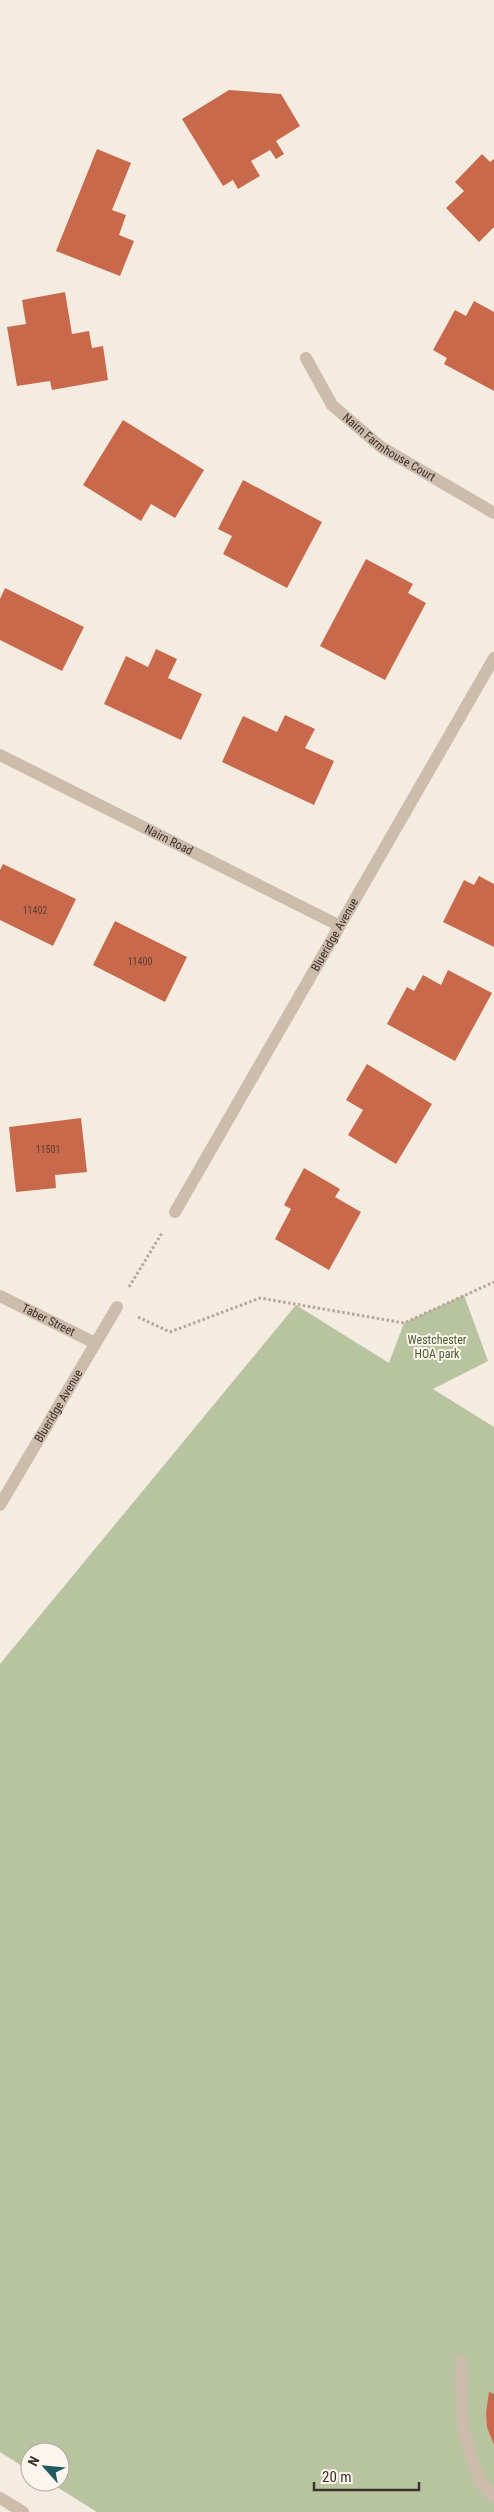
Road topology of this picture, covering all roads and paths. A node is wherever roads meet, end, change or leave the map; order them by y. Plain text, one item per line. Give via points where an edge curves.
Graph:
1 (306, 358) dead end
2 (494, 513) edge
3 (494, 658) edge
4 (0, 755) edge
5 (338, 925) junction
6 (175, 1212) joint
7 (494, 1282) edge
8 (0, 1296) edge
9 (117, 1307) junction
10 (95, 1344) junction
11 (0, 1505) edge
12 (461, 2361) dead end
13 (494, 2497) edge
14 (0, 2498) edge
15 (23, 2512) edge

1 - 2 street, Nairn Farmhouse Court via 332,405 381,447
3 - 5 street, Blueridge Avenue
4 - 5 street, Nairn Road
5 - 6 street, Blueridge Avenue
6 - 9 path
7 - 9 path via 404,1323 260,1298 170,1332
8 - 10 street, Taber Street
9 - 10 street, Blueridge Avenue
10 - 11 street, Blueridge Avenue
12 - 13 street via 463,2428 479,2480
14 - 15 street

